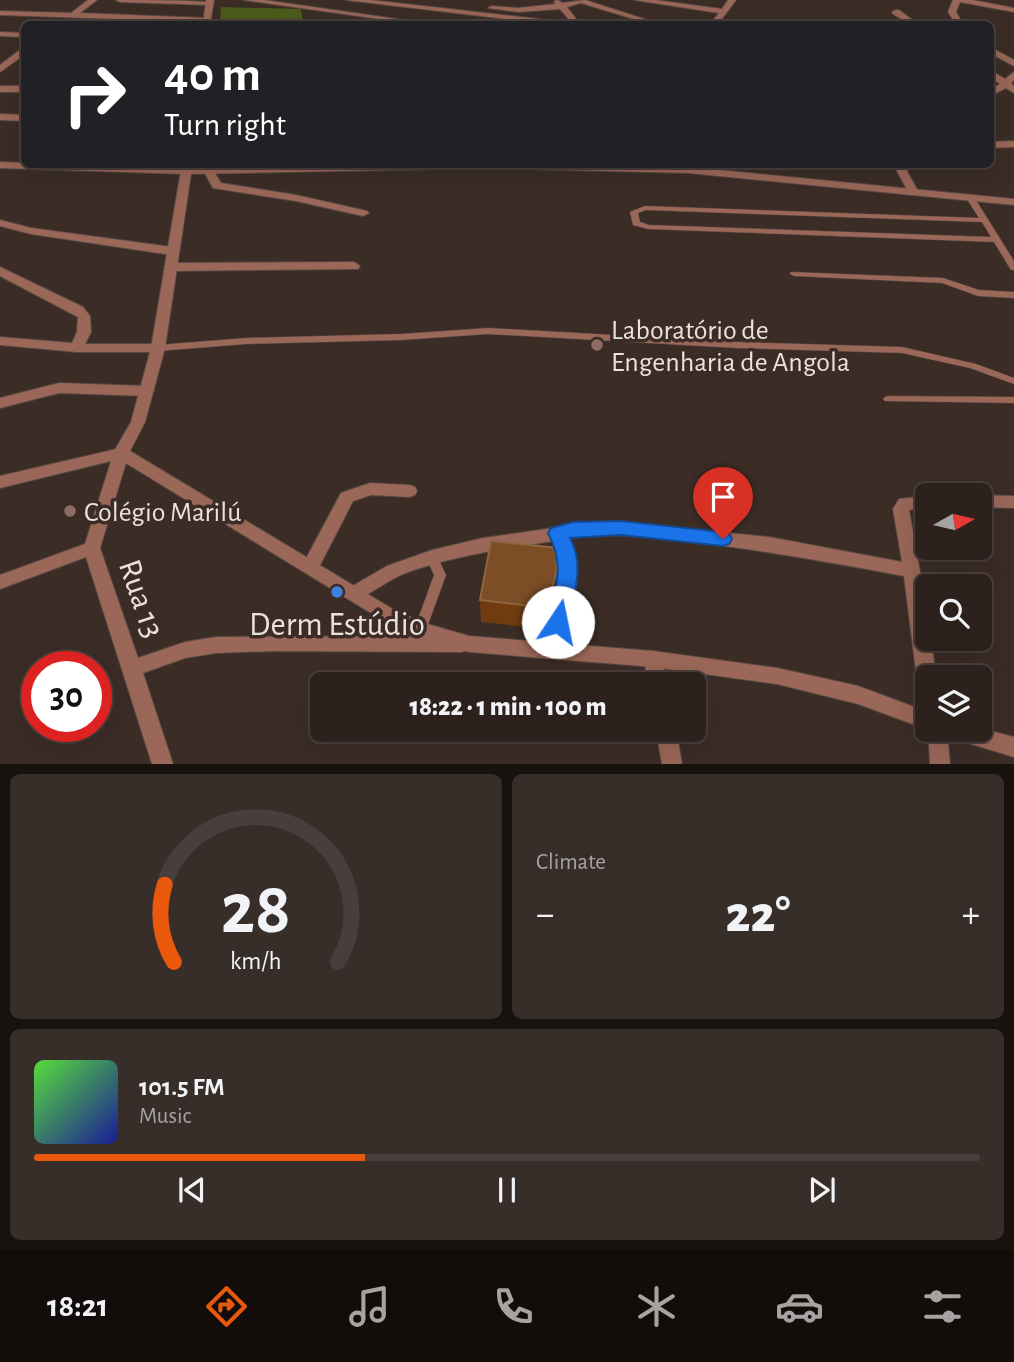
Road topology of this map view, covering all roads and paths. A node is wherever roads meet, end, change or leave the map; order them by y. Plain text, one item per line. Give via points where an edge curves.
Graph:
1 (93, 0) edge
2 (120, 0) edge
3 (248, 0) edge
4 (351, 0) edge
5 (418, 0) edge
6 (526, 0) edge
7 (638, 0) edge
8 (708, 0) edge
9 (732, 0) edge
10 (959, 0) edge
11 (972, 1) edge
12 (210, 2) edge
13 (560, 4) edge
14 (528, 9) junction
15 (722, 10) junction
16 (1014, 10) edge
17 (896, 12) dead end
18 (0, 13) edge
19 (72, 16) junction
20 (64, 21) edge
21 (141, 21) edge
22 (207, 21) edge
23 (397, 21) edge
24 (538, 21) edge
25 (574, 21) edge
26 (646, 21) edge
27 (716, 21) edge
28 (910, 21) edge
29 (957, 21) edge
30 (0, 34) edge
31 (21, 35) edge
32 (994, 51) edge
33 (21, 53) edge
34 (0, 58) edge
35 (14, 58) junction
36 (21, 58) edge
37 (1014, 63) edge
38 (0, 69) edge
39 (994, 75) edge
40 (1014, 75) edge
41 (1010, 87) edge
42 (0, 89) edge
43 (21, 89) edge
44 (0, 117) edge
45 (21, 118) edge
46 (1014, 144) edge
47 (994, 145) edge
48 (0, 165) edge
49 (21, 165) edge
50 (187, 168) edge
51 (343, 168) edge
52 (631, 168) edge
53 (900, 168) edge
54 (209, 172) junction
55 (914, 193) junction
56 (971, 199) junction
57 (1014, 202) edge
58 (363, 213) dead end
59 (983, 220) junction
60 (0, 223) edge
61 (999, 244) junction
62 (1014, 248) edge
63 (172, 251) junction
64 (354, 265) dead end
65 (170, 267) junction
66 (1014, 268) edge
67 (0, 271) edge
68 (794, 274) dead end
69 (1014, 295) edge
70 (0, 341) edge
71 (77, 348) junction
72 (158, 348) junction
73 (1014, 381) edge
74 (147, 391) junction
75 (888, 399) dead end
76 (1014, 400) edge
77 (0, 403) edge
78 (121, 453) junction
79 (0, 482) edge
80 (409, 491) dead end
81 (992, 501) edge
82 (1014, 502) edge
83 (915, 503) edge
84 (558, 533) junction
85 (92, 548) junction
86 (432, 557) junction
87 (311, 566) junction
88 (912, 571) junction
89 (0, 582) edge
90 (355, 593) junction
91 (420, 630) junction
92 (469, 644) junction
93 (553, 649) junction
94 (653, 659) junction
95 (925, 665) edge
96 (133, 668) junction
97 (656, 672) edge
98 (915, 716) edge
99 (992, 741) edge
100 (668, 742) edge
101 (938, 742) edge
102 (1014, 747) edge
103 (163, 764) edge
104 (672, 764) edge
105 (940, 764) edge

1 - 19 street
2 - 12 street
3 - 23 street via 305,12
4 - 24 street
5 - 14 street
6 - 14 street
7 - 15 street
8 - 15 street via 710,6
9 - 15 street
10 - 11 street
10 - 29 street via 952,12
11 - 16 street
12 - 22 street
13 - 14 street
13 - 25 street
13 - 26 street via 581,1
15 - 27 street
17 - 28 street
18 - 19 street
19 - 20 street
19 - 21 street
30 - 31 street
32 - 37 street
33 - 35 street
34 - 35 street
35 - 36 street
35 - 38 street
39 - 41 street
40 - 41 street
42 - 43 street
44 - 45 street
46 - 47 street
48 - 49 street
50 - 54 street
50 - 63 street, Rua 13
51 - 54 street
52 - 55 street via 740,174
53 - 55 street
54 - 58 street via 217,186
55 - 56 street
56 - 57 street
56 - 59 lane
59 - 61 lane
59 - 61 lane via 645,208 634,212 636,223 648,227
60 - 63 street
61 - 62 lane
61 - 66 lane
63 - 65 street, Rua 13
64 - 65 street
65 - 72 street, Rua 13
67 - 71 street via 84,316
68 - 69 lane via 943,281 978,293
70 - 71 street
71 - 72 street
72 - 73 lane via 488,331 902,350 973,366
72 - 74 street, Rua 13
74 - 77 street via 59,388
74 - 78 street, Rua 13 via 138,422
75 - 76 lane
78 - 79 street
78 - 85 street, Rua 13
78 - 87 street
80 - 87 street via 370,489 347,497
81 - 82 street
83 - 88 street via 905,503 901,509
84 - 86 street
84 - 88 street via 621,528 769,544
84 - 93 street via 568,552 569,569
85 - 89 street
85 - 96 street, Rua 13
86 - 90 street via 393,571
86 - 91 lane via 440,575
87 - 90 street
88 - 95 street
90 - 91 street
91 - 92 street
92 - 93 street
92 - 96 street via 216,645
93 - 94 street
94 - 97 street
94 - 98 street via 777,676 858,695
96 - 103 street, Rua 13
99 - 102 street
100 - 104 street
101 - 105 street

